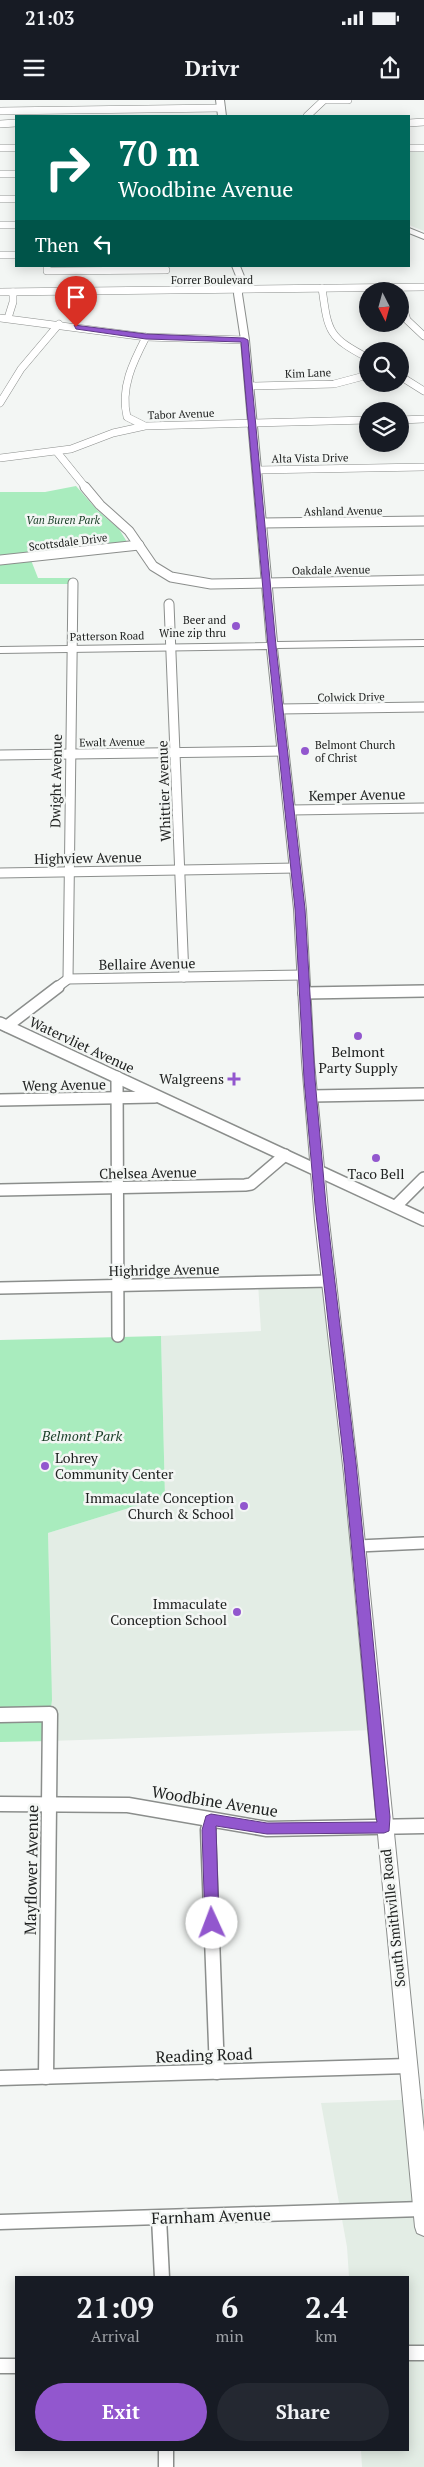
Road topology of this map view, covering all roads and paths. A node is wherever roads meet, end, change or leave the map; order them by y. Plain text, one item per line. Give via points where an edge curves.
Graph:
1 (326, 100) edge
2 (348, 100) edge
3 (221, 108) edge
4 (0, 110) edge
5 (109, 113) edge
6 (308, 115) edge
7 (410, 122) edge
8 (424, 122) edge
9 (15, 123) edge
10 (0, 124) edge
11 (0, 148) edge
12 (15, 148) edge
13 (410, 148) edge
14 (424, 148) edge
15 (0, 174) edge
16 (15, 174) edge
17 (0, 199) edge
18 (15, 199) edge
19 (0, 225) edge
20 (15, 225) edge
21 (410, 230) edge
22 (424, 237) edge
23 (0, 255) edge
24 (15, 255) edge
25 (47, 267) edge
26 (236, 267) edge
27 (129, 268) edge
28 (166, 270) dead end
29 (424, 287) edge
30 (322, 288) junction
31 (359, 288) edge
32 (409, 288) edge
33 (239, 289) junction
34 (0, 292) edge
35 (13, 292) junction
36 (4, 318) edge
37 (59, 324) junction
38 (409, 324) edge
39 (424, 336) edge
40 (146, 337) junction
41 (244, 340) junction
42 (359, 354) edge
43 (359, 377) edge
44 (409, 382) edge
45 (249, 386) junction
46 (424, 391) edge
47 (0, 403) edge
48 (126, 415) junction
49 (424, 419) edge
50 (359, 420) edge
51 (409, 420) edge
52 (252, 423) junction
53 (145, 426) junction
54 (114, 433) junction
55 (57, 452) junction
56 (0, 458) edge
57 (424, 467) edge
58 (257, 470) junction
59 (424, 521) edge
60 (262, 523) junction
61 (139, 545) junction
62 (0, 560) edge
63 (424, 580) edge
64 (72, 583) dead end
65 (267, 583) junction
66 (169, 604) dead end
67 (424, 643) edge
68 (272, 646) junction
69 (172, 648) junction
70 (72, 649) junction
71 (0, 650) edge
72 (424, 707) edge
73 (279, 710) junction
74 (284, 751) junction
75 (176, 753) junction
76 (70, 754) junction
77 (0, 756) edge
78 (424, 808) edge
79 (291, 810) junction
80 (296, 868) junction
81 (181, 870) junction
82 (69, 872) junction
83 (0, 873) edge
84 (304, 975) junction
85 (184, 977) junction
86 (68, 979) junction
87 (424, 991) edge
88 (304, 993) junction
89 (3, 1025) edge
90 (117, 1077) junction
91 (424, 1094) edge
92 (311, 1096) junction
93 (117, 1097) junction
94 (159, 1097) junction
95 (0, 1100) edge
96 (285, 1155) junction
97 (317, 1170) junction
98 (424, 1178) edge
99 (118, 1188) junction
100 (0, 1190) edge
101 (396, 1206) junction
102 (424, 1220) edge
103 (330, 1282) junction
104 (119, 1286) junction
105 (0, 1288) edge
106 (118, 1336) dead end
107 (424, 1542) edge
108 (358, 1546) junction
109 (0, 1715) edge
110 (50, 1803) junction
111 (0, 1804) edge
112 (211, 1820) junction
113 (424, 1826) edge
114 (384, 1827) junction
115 (408, 2066) junction
116 (217, 2072) junction
117 (46, 2077) junction
118 (0, 2078) edge
119 (159, 2218) junction
120 (423, 2218) edge
121 (0, 2222) edge
122 (162, 2276) edge
123 (409, 2353) edge
124 (424, 2353) edge
125 (0, 2366) edge
126 (15, 2366) edge
127 (166, 2451) edge
128 (166, 2467) edge

1 - 2 street
1 - 6 street
3 - 5 street
4 - 5 street
7 - 8 street
9 - 10 street
11 - 12 street
13 - 14 street
15 - 16 street
17 - 18 street
19 - 20 street
21 - 22 main road
23 - 24 street
25 - 27 street via 47,270
26 - 33 main road, South Smithville Road via 240,276
27 - 28 street
29 - 32 street, Forrer Boulevard
30 - 31 street, Forrer Boulevard
30 - 33 street, Forrer Boulevard
30 - 42 street via 330,334 340,344
33 - 35 street, Forrer Boulevard
33 - 41 main road, South Smithville Road
34 - 35 street, Forrer Boulevard
35 - 36 street via 13,302
36 - 37 street
37 - 40 street
37 - 47 street via 21,369
38 - 39 street
40 - 41 street
40 - 48 street via 129,373
41 - 45 main road, South Smithville Road
43 - 45 street, Kim Lane via 334,384
44 - 46 street
45 - 52 main road, South Smithville Road
48 - 53 street
48 - 54 street
49 - 51 street
50 - 52 street, Tabor Avenue
52 - 53 street, Tabor Avenue
52 - 58 main road, South Smithville Road
53 - 54 street, Tabor Avenue
54 - 55 street, Tabor Avenue
55 - 56 street, Tabor Avenue
55 - 61 street, Oakdale Avenue via 100,505 129,531
57 - 58 street, Alta Vista Drive
58 - 60 main road, South Smithville Road
59 - 60 street, Ashland Avenue
60 - 65 main road, South Smithville Road
61 - 62 street, Scottsdale Drive
61 - 65 street, Oakdale Avenue via 158,570 180,580 211,584
63 - 65 street, Oakdale Avenue
64 - 70 street, Dwight Avenue
65 - 68 main road, South Smithville Road
66 - 69 street, Whittier Avenue
67 - 68 main road, Patterson Road
68 - 69 main road, Patterson Road
68 - 73 main road, South Smithville Road
69 - 70 main road, Patterson Road
69 - 75 street, Whittier Avenue
70 - 71 main road, Patterson Road
70 - 76 street, Dwight Avenue
72 - 73 street, Colwick Drive
73 - 74 main road, South Smithville Road
74 - 75 street, Ewalt Avenue
74 - 79 main road, South Smithville Road
75 - 76 street, Ewalt Avenue
75 - 81 street, Whittier Avenue
76 - 77 street, Ewalt Avenue
76 - 82 street, Dwight Avenue
78 - 79 street, Kemper Avenue
79 - 80 main road, South Smithville Road
80 - 81 street, Highview Avenue
80 - 84 main road, South Smithville Road
81 - 82 street, Highview Avenue
81 - 85 street, Whittier Avenue
82 - 83 street, Highview Avenue
82 - 86 street, Dwight Avenue
84 - 85 street, Bellaire Avenue
84 - 88 main road, South Smithville Road
85 - 86 street, Bellaire Avenue
86 - 89 street
87 - 88 street
88 - 92 main road, South Smithville Road
89 - 90 street, Watervliet Avenue
90 - 93 street
90 - 94 street, Watervliet Avenue
91 - 92 street
92 - 97 main road, South Smithville Road
93 - 94 street, Weng Avenue
93 - 95 street, Weng Avenue
93 - 99 street
94 - 96 street, Watervliet Avenue
96 - 97 street, Watervliet Avenue
96 - 99 street, Chelsea Avenue via 245,1186
97 - 101 street, Watervliet Avenue
97 - 103 main road, South Smithville Road
98 - 101 street
99 - 100 street, Chelsea Avenue
99 - 104 street
101 - 102 street, Watervliet Avenue
103 - 104 street, Highridge Avenue
103 - 108 main road, South Smithville Road
104 - 105 street, Highridge Avenue
104 - 106 street
107 - 108 street
108 - 114 main road, South Smithville Road
109 - 110 street, Mayflower Avenue via 50,1714
110 - 111 street, Woodbine Avenue
110 - 112 street, Woodbine Avenue via 128,1805
110 - 117 street, Mayflower Avenue
112 - 114 street, Woodbine Avenue via 267,1829
112 - 116 street via 208,1830
113 - 114 street, Woodbine Avenue
114 - 115 main road, South Smithville Road
115 - 116 street, Reading Road
115 - 120 main road, South Smithville Road
116 - 117 street, Reading Road
117 - 118 street, Reading Road
119 - 120 street, Farnham Avenue
119 - 121 street, Farnham Avenue
119 - 122 street
123 - 124 street
125 - 126 street
127 - 128 street

